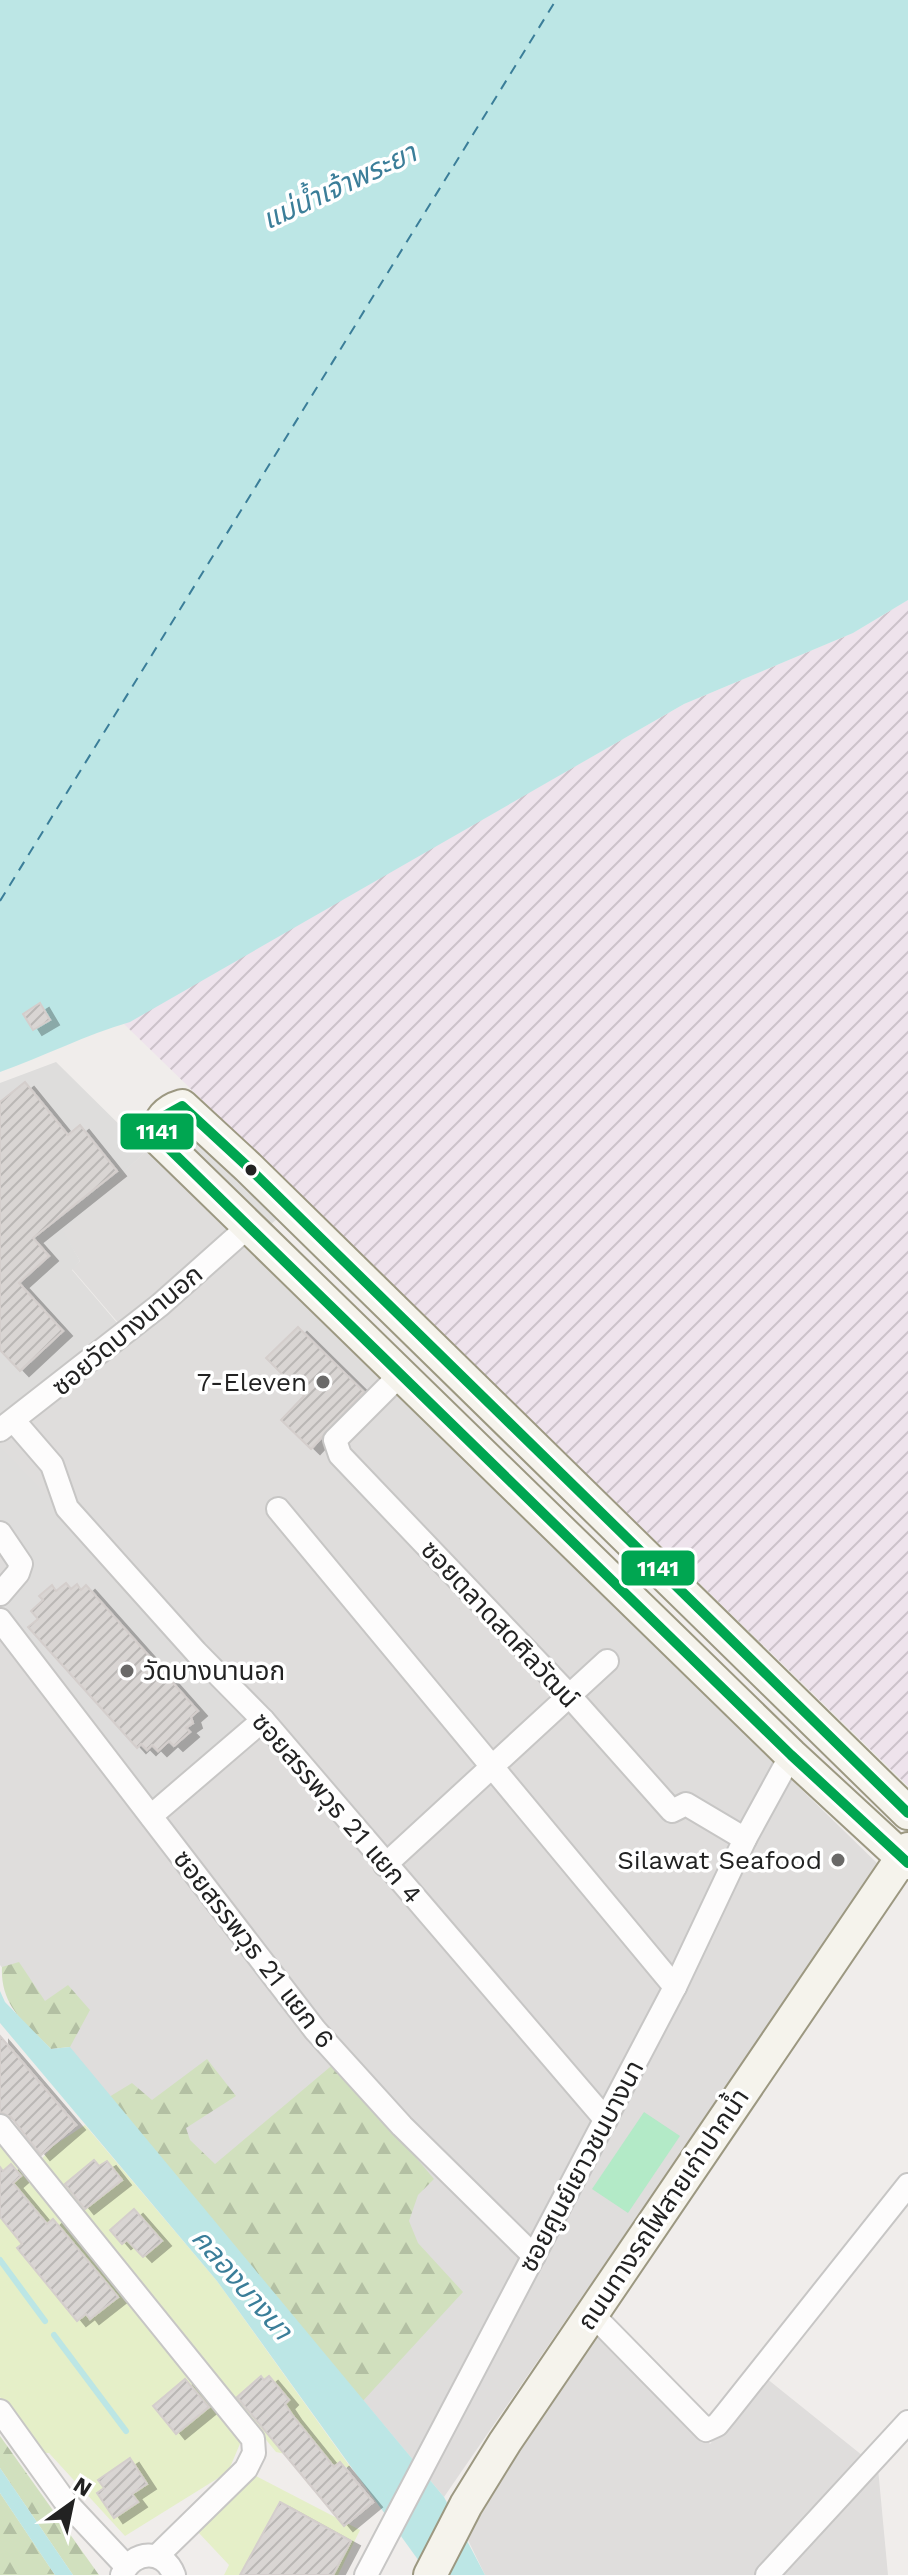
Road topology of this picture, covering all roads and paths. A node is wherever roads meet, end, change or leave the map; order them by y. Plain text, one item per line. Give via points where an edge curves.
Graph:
1 (296, 1215) junction
2 (259, 1234) junction
3 (400, 1375) junction
4 (7, 1426) edge
5 (278, 1509) dead end
6 (0, 1533) edge
7 (0, 1594) edge
8 (0, 1620) edge
9 (607, 1661) dead end
10 (568, 1694) junction
11 (263, 1720) junction
12 (791, 1755) junction
13 (492, 1764) junction
14 (908, 1813) edge
15 (151, 1816) junction
16 (745, 1839) junction
17 (906, 1857) edge
18 (385, 1865) junction
19 (675, 1987) junction
20 (606, 2120) junction
21 (0, 2126) edge
22 (908, 2185) edge
23 (534, 2256) junction
24 (592, 2314) junction
25 (0, 2411) edge
26 (908, 2422) edge
27 (157, 2556) junction
28 (124, 2570) edge
29 (174, 2575) edge
30 (366, 2575) edge
31 (430, 2575) edge
32 (767, 2575) edge

1 - 2 street
1 - 2 street via 193,1115 182,1106 170,1109 155,1135
1 - 14 street
2 - 3 street
2 - 4 street, ซอยวัดบางนานอก
3 - 10 street, ซอยตลาดสดศิลวัฒน์ via 335,1440 336,1449
3 - 12 street
4 - 11 street, ซอยสรรพวุธ 21 แยก 4 via 52,1465 67,1508
5 - 13 street
6 - 7 street via 21,1564
8 - 15 street, ซอยสรรพวุธ 21 แยก 6
9 - 10 street
10 - 13 street
10 - 16 street, ซอยตลาดสดศิลวัฒน์ via 672,1811 686,1804
11 - 15 street
11 - 18 street, ซอยสรรพวุธ 21 แยก 4
12 - 16 street, ซอยศูนย์เยาวชนบางนา
12 - 17 street
13 - 18 street
13 - 19 street
15 - 23 street, ซอยสรรพวุธ 21 แยก 6 via 315,2030 402,2126
16 - 19 street, ซอยศูนย์เยาวชนบางนา
17 - 24 street, ถนนทางรถไฟสายเก่าปากน้ำ
18 - 20 street, ซอยสรรพวุธ 21 แยก 4
19 - 20 street, ซอยศูนย์เยาวชนบางนา
20 - 23 street, ซอยศูนย์เยาวชนบางนา
21 - 27 street via 253,2439 254,2453 246,2469
22 - 24 street via 717,2425 706,2430
23 - 30 street, ซอยศูนย์เยาวชนบางนา
24 - 31 street, ถนนทางรถไฟสายเก่าปากน้ำ via 505,2442
25 - 28 street via 64,2500
26 - 32 street
27 - 28 street via 139,2556
27 - 29 street

